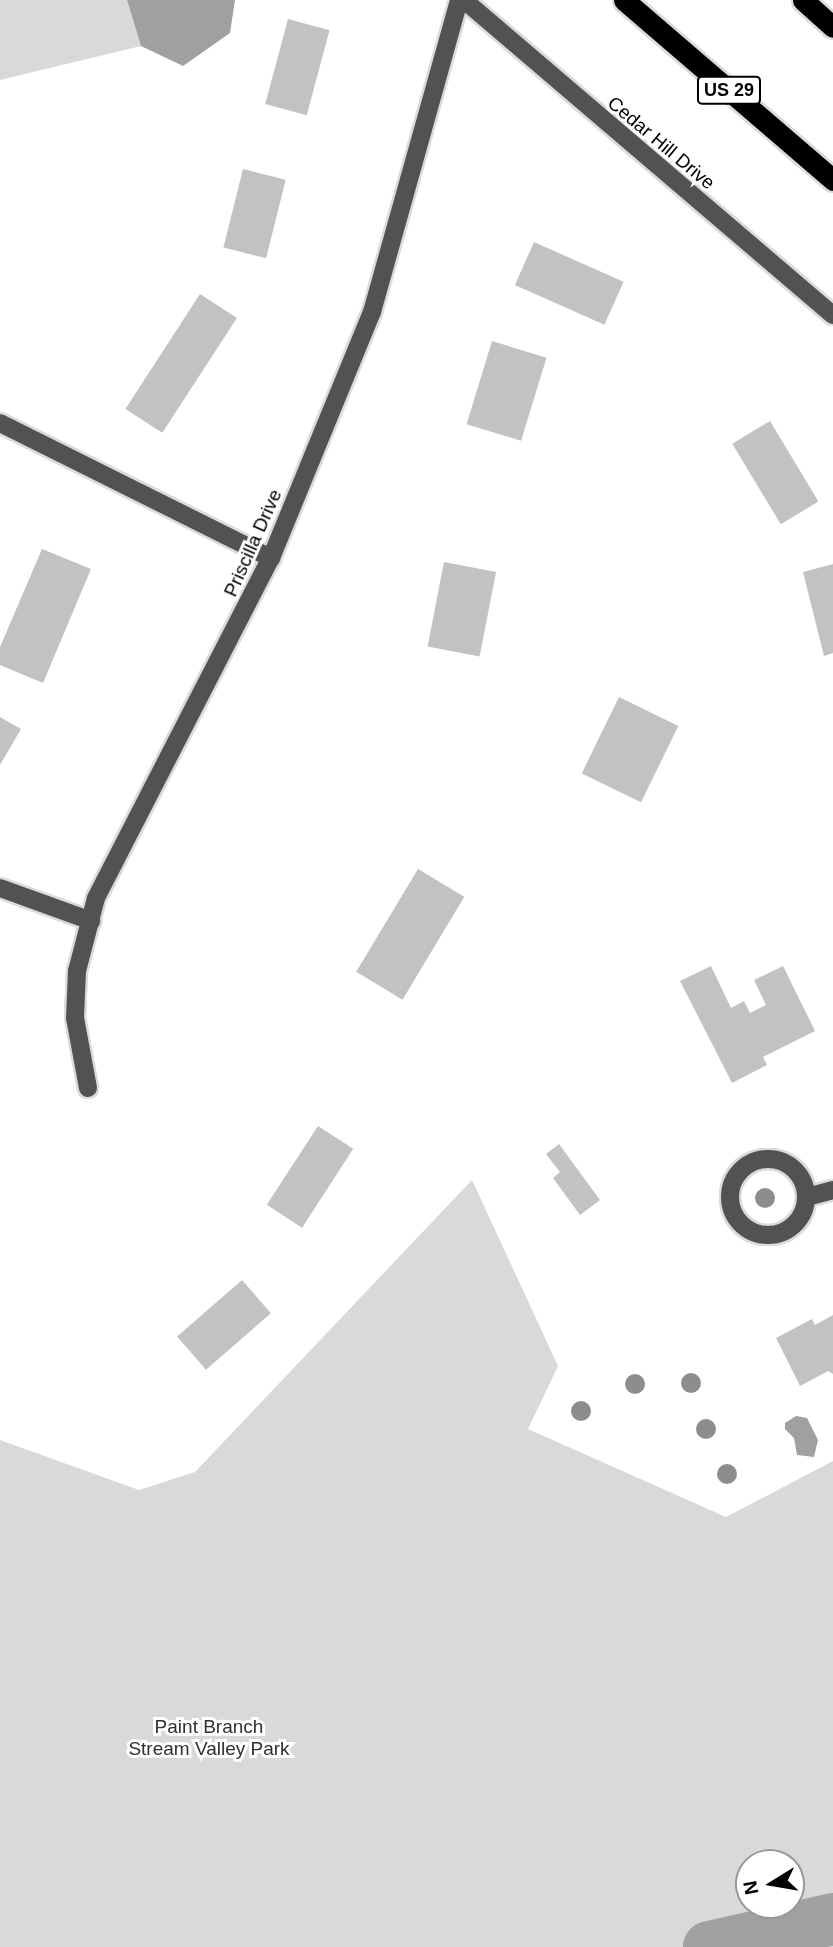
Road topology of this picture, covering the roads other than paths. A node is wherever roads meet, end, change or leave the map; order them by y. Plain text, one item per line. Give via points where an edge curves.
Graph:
1 (462, 0) edge
2 (624, 0) edge
3 (803, 0) edge
4 (833, 27) edge
5 (833, 180) edge
6 (833, 316) edge
7 (0, 423) edge
8 (271, 558) junction
9 (0, 888) edge
10 (90, 920) junction
11 (88, 1088) dead end
12 (833, 1190) edge
13 (807, 1198) junction

1 - 6 street, Cedar Hill Drive
1 - 8 street, Priscilla Drive via 372,312
2 - 5 highway, US 29
3 - 4 highway
7 - 8 street
8 - 10 street, Priscilla Drive via 96,898
9 - 10 street
10 - 11 street, Priscilla Drive via 77,971 75,1018
12 - 13 street
13 - 13 street via 800,1174 780,1160 768,1158 737,1174 730,1197 737,1219 756,1234 768,1236 780,1234 799,1220

